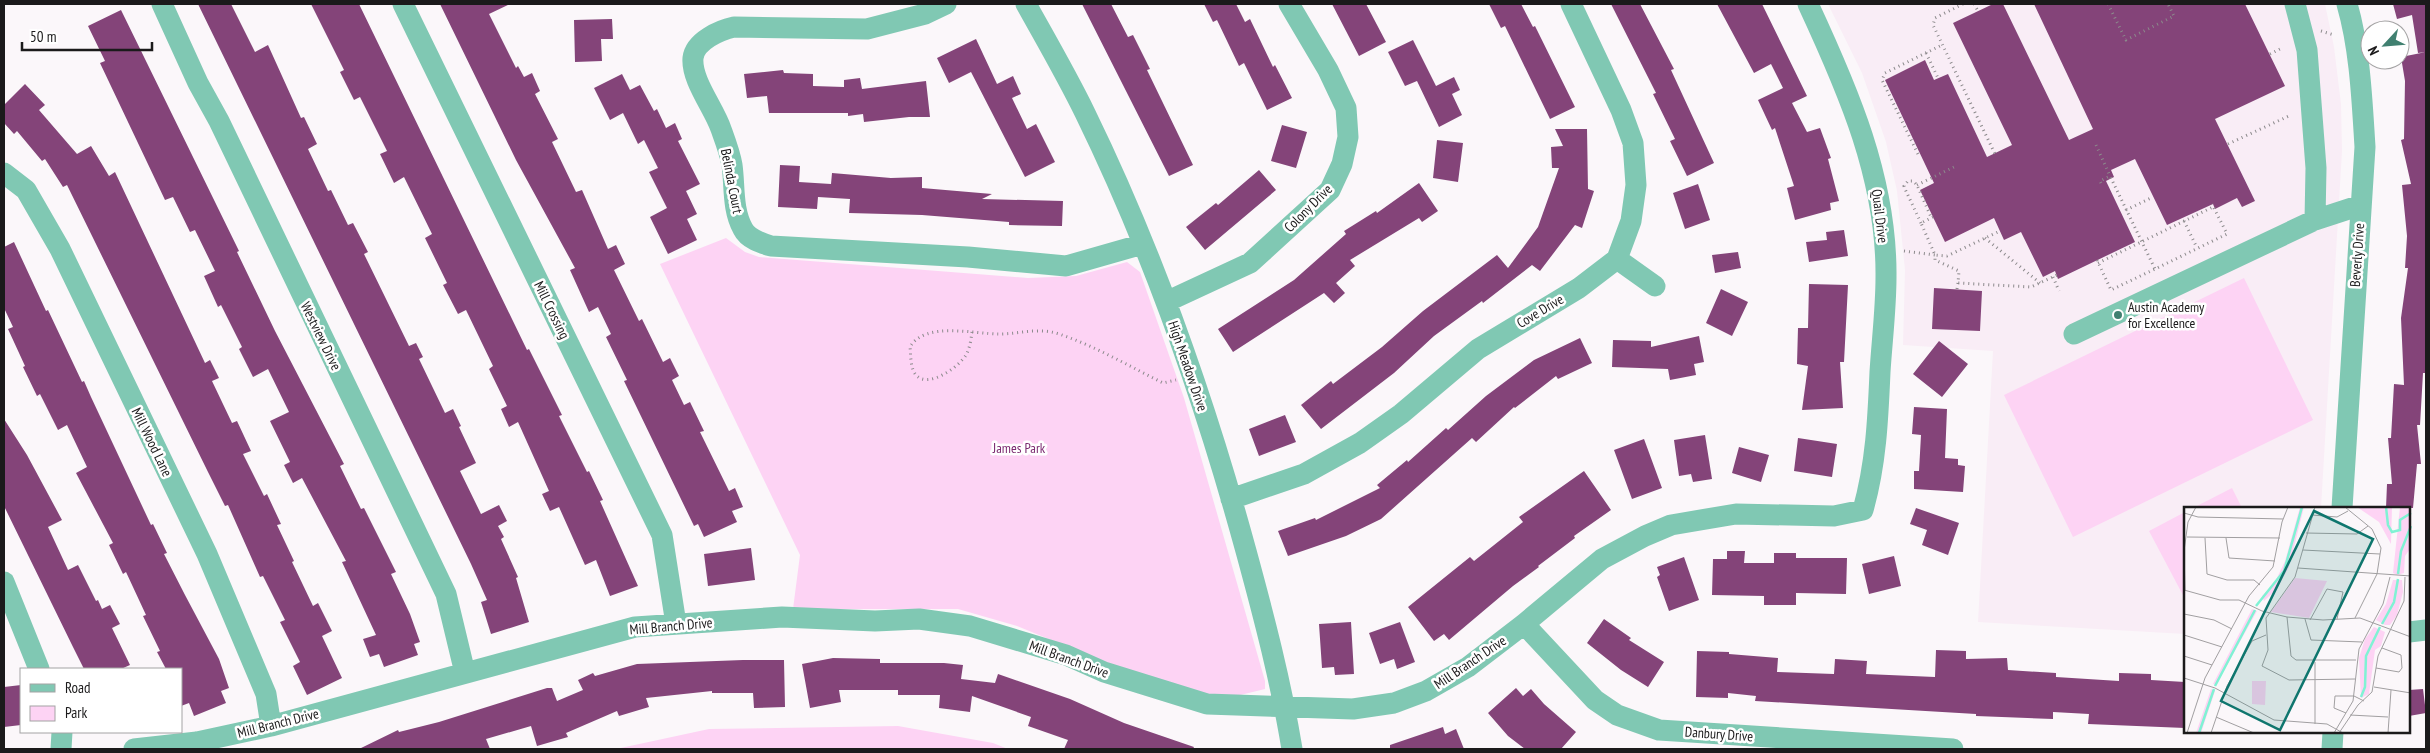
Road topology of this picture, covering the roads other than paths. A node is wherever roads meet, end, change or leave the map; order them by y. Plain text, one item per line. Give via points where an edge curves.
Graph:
1 (162, 4) edge
2 (403, 4) edge
3 (946, 4) edge
4 (1026, 4) edge
5 (1288, 4) edge
6 (1571, 4) edge
7 (1808, 4) edge
8 (2295, 4) edge
9 (2347, 4) edge
10 (4, 173) edge
11 (2360, 205) junction
12 (2315, 220) junction
13 (1143, 244) junction
14 (1617, 259) junction
15 (1655, 286) dead end
16 (1166, 302) junction
17 (2074, 334) dead end
18 (1876, 442) joint
19 (1232, 499) junction
20 (2342, 507) edge
21 (4, 582) edge
22 (676, 624) junction
23 (1524, 624) junction
24 (2426, 630) edge
25 (2410, 632) edge
26 (39, 668) edge
27 (465, 673) junction
28 (1285, 706) junction
29 (271, 726) junction
30 (62, 733) edge
31 (2332, 733) edge
32 (61, 749) edge
33 (134, 749) edge
34 (1292, 749) edge
35 (1953, 749) edge
36 (2332, 749) edge

1 - 27 street, Westview Drive via 446,594
2 - 22 street, Mill Crossing via 662,535
3 - 13 street, Belinda Court via 925,14 867,29 734,27 718,31 698,48 693,57 696,74 720,127 732,165 733,196 743,230 757,242 771,246 1066,266
4 - 13 street, High Meadow Drive via 1085,112
5 - 16 street, Colony Drive via 1328,70 1346,108 1348,137 1342,164 1330,190 1250,263
6 - 14 street via 1633,143 1636,185 1631,221
7 - 18 street, Quail Drive via 1848,94 1880,201 1886,276
8 - 12 street via 2307,50 2316,168
9 - 11 street, Beverly Drive via 2363,106 2365,147
10 - 29 street, Mill Wood Lane via 26,190 64,258 206,554 266,694
11 - 12 street
11 - 20 street, Beverly Drive
12 - 17 street
13 - 16 street, High Meadow Drive
14 - 15 street
14 - 19 street, Cove Drive via 1579,288 1478,349 1401,414 1360,443 1304,474
16 - 19 street, High Meadow Drive
18 - 23 street, Mill Branch Drive via 1872,478 1862,510 1834,516 1736,514 1671,525 1602,559
19 - 28 street, High Meadow Drive
21 - 26 street
22 - 27 street, Mill Branch Drive via 635,627
22 - 28 street, Mill Branch Drive via 782,617 927,620 970,626 1207,704
23 - 28 street, Mill Branch Drive via 1468,667 1426,691 1394,703 1353,709
23 - 35 street, Danbury Drive via 1595,700 1617,715 1660,730
24 - 25 street
27 - 29 street, Mill Branch Drive
28 - 34 street, High Meadow Drive
29 - 33 street, Mill Branch Drive via 196,742
30 - 32 street
31 - 36 street

